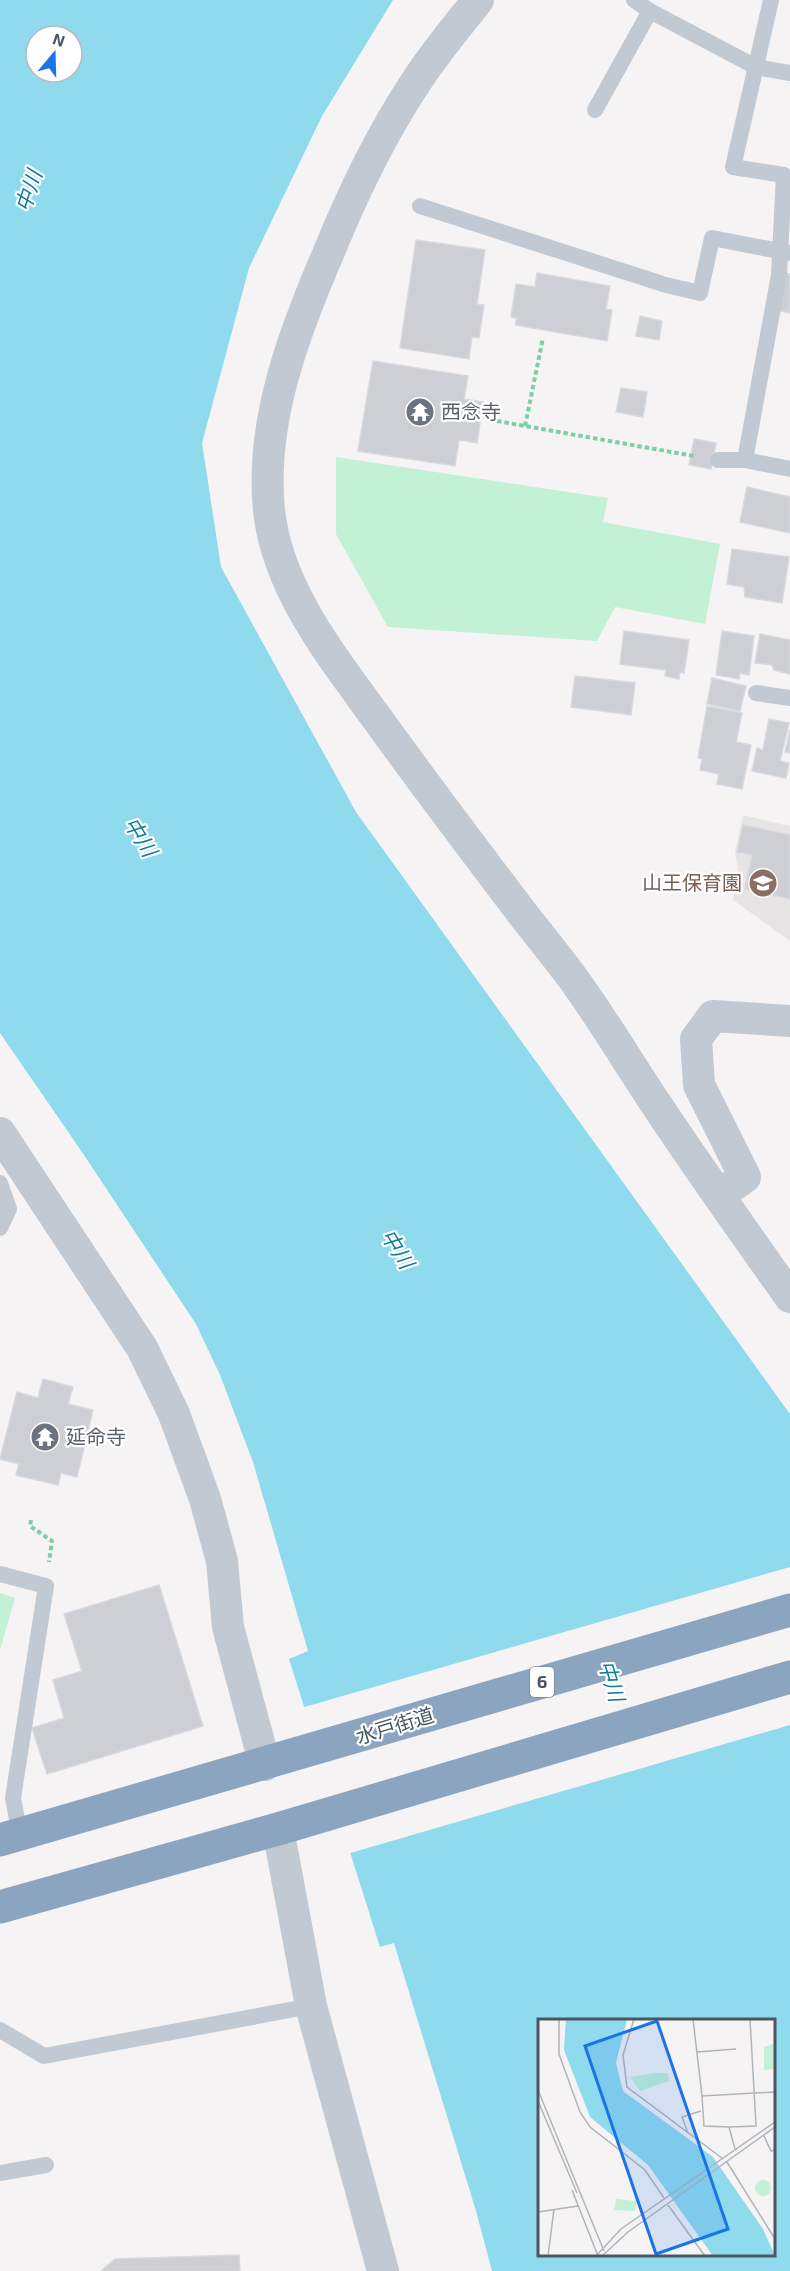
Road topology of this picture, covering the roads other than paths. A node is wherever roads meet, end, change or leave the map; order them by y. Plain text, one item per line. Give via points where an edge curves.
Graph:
1 (478, 0) edge
2 (634, 0) edge
3 (771, 0) edge
4 (650, 11) junction
5 (756, 68) junction
6 (790, 73) edge
7 (595, 110) dead end
8 (420, 206) dead end
9 (785, 252) edge
10 (718, 460) road end
11 (745, 460) junction
12 (790, 469) edge
13 (756, 693) dead end
14 (790, 699) edge
15 (790, 1021) edge
16 (3, 1143) edge
17 (0, 1183) edge
18 (719, 1195) junction
19 (0, 1228) edge
20 (790, 1297) edge
21 (0, 1574) edge
22 (790, 1610) edge
23 (790, 1677) edge
24 (280, 1761) junction
25 (278, 1829) junction
26 (10, 1838) edge
27 (0, 1907) edge
28 (312, 2006) junction
29 (0, 2030) edge
30 (46, 2165) dead end
31 (0, 2173) edge
32 (383, 2271) edge

1 - 18 street via 415,83 377,146 314,287 290,353 275,412 267,467 269,513 285,574 344,673 572,976
2 - 4 lane
3 - 5 lane
4 - 5 lane
4 - 7 lane
5 - 6 lane
5 - 9 lane via 733,167 784,175
8 - 9 lane via 700,293 712,238
9 - 11 lane
10 - 11 lane
11 - 12 lane
13 - 14 lane
15 - 18 street via 713,1016 696,1040 699,1085 745,1177
16 - 24 street via 142,1348 174,1414 205,1498 222,1561 228,1627
17 - 19 lane via 9,1209
18 - 20 street
21 - 26 lane via 46,1587
22 - 24 highway, 水戸街道 / 6
23 - 25 highway
24 - 26 highway, 水戸街道 / 6
25 - 27 highway
25 - 28 street
28 - 29 lane via 44,2056
28 - 32 street
30 - 31 lane

